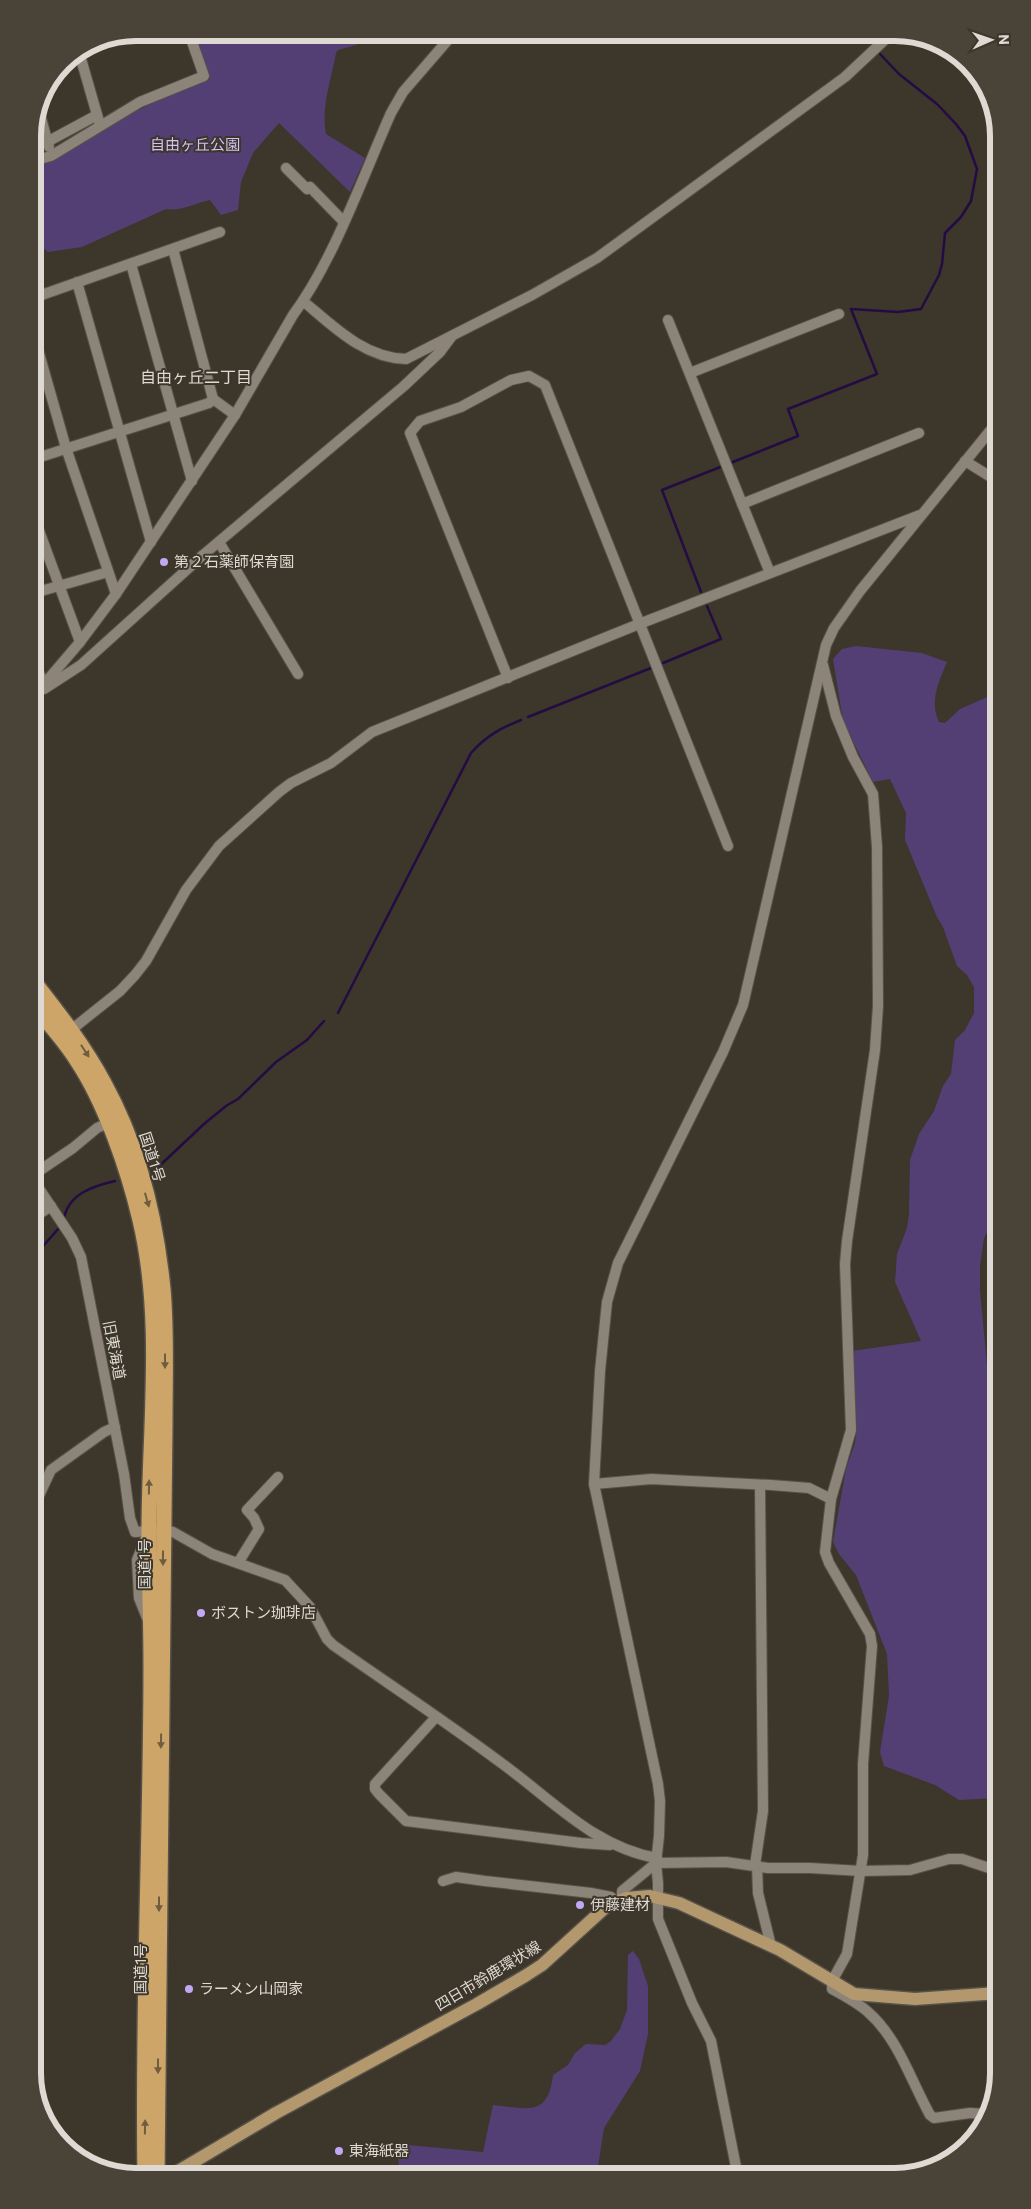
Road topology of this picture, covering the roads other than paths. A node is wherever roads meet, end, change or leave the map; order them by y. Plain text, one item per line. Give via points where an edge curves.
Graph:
1 (191, 41) edge
2 (447, 41) edge
3 (883, 41) edge
4 (81, 59) edge
5 (99, 120) junction
6 (42, 123) edge
7 (47, 142) junction
8 (51, 156) junction
9 (41, 159) edge
10 (286, 168) dead end
11 (343, 221) junction
12 (220, 232) dead end
13 (174, 249) junction
14 (131, 264) junction
15 (77, 282) junction
16 (41, 295) edge
17 (303, 301) junction
18 (839, 314) dead end
19 (668, 320) dead end
20 (454, 334) junction
21 (41, 360) edge
22 (690, 373) junction
23 (213, 399) junction
24 (173, 414) junction
25 (235, 415) junction
26 (990, 431) edge
27 (119, 432) junction
28 (919, 433) dead end
29 (66, 448) junction
30 (41, 457) edge
31 (965, 461) junction
32 (990, 477) edge
33 (192, 481) junction
34 (742, 504) junction
35 (921, 514) junction
36 (41, 536) edge
37 (150, 542) junction
38 (219, 542) junction
39 (108, 572) junction
40 (770, 573) junction
41 (59, 586) junction
42 (41, 591) edge
43 (116, 594) junction
44 (639, 624) junction
45 (80, 642) junction
46 (822, 662) junction
47 (298, 674) dead end
48 (508, 678) junction
49 (41, 689) edge
50 (41, 690) edge
51 (728, 846) dead end
52 (41, 991) edge
53 (41, 1015) edge
54 (72, 1030) junction
55 (108, 1123) junction
56 (41, 1170) edge
57 (41, 1191) edge
58 (51, 1206) junction
59 (41, 1213) edge
60 (157, 1291) junction
61 (115, 1427) junction
62 (278, 1477) dead end
63 (594, 1484) junction
64 (760, 1485) junction
65 (41, 1492) edge
66 (830, 1498) junction
67 (149, 1531) junction
68 (238, 1563) junction
69 (150, 1623) junction
70 (436, 1717) junction
71 (154, 1822) junction
72 (611, 1845) junction
73 (656, 1861) junction
74 (756, 1865) junction
75 (990, 1868) edge
76 (861, 1871) junction
77 (443, 1881) dead end
78 (658, 1897) junction
79 (619, 1900) junction
80 (771, 1946) junction
81 (832, 1981) junction
82 (990, 1994) edge
83 (152, 2031) junction
84 (981, 2114) edge
85 (145, 2168) edge
86 (157, 2168) edge
87 (183, 2168) edge
88 (735, 2168) edge

1 - 5 street via 204,76
2 - 11 street via 403,92
3 - 20 street via 845,77 597,258
4 - 5 street
5 - 7 street
5 - 8 street
6 - 7 street
7 - 8 street
8 - 9 street
10 - 11 street
11 - 17 street
12 - 13 street
13 - 14 street
13 - 23 street
14 - 15 street
14 - 24 street
15 - 16 street
15 - 27 street
17 - 20 street via 350,340 384,356 406,358
17 - 25 street
18 - 22 street
19 - 22 street
20 - 38 street via 404,386
21 - 29 street
22 - 34 street
23 - 24 street
23 - 25 street
24 - 27 street
24 - 33 street
25 - 33 street
26 - 31 street
27 - 29 street
27 - 37 street
28 - 34 street
29 - 30 street
29 - 39 street
31 - 32 street
31 - 35 street
33 - 37 street
34 - 40 street
35 - 40 street
35 - 46 street via 839,621 826,645
36 - 41 street
37 - 43 street
38 - 47 street
38 - 50 street via 81,665
39 - 41 street
39 - 43 street
40 - 44 street
41 - 42 street
41 - 45 street
43 - 45 street
44 - 48 street
44 - 48 street via 545,385 529,376 511,380 461,407 420,421 410,432
44 - 51 street
45 - 49 street
46 - 63 street via 744,1005 645,1206 609,1288 600,1371
46 - 66 street via 836,716 873,794 878,959 875,1050 846,1241 851,1435
48 - 54 street via 372,732 331,763 279,792 207,859 136,975
52 - 54 highway, 国道1号
53 - 55 highway, 国道1号 via 77,1060
54 -> 60 highway, 国道1号 via 105,1084 128,1139 152,1218
55 - 56 street
55 - 60 highway, 国道1号 via 126,1170
57 - 58 street, 旧東海道
58 - 59 street
58 - 61 street, 旧東海道 via 81,1257
60 - 67 highway, 国道1号 via 165,1324
61 - 65 street via 52,1470
61 - 67 street, 旧東海道 via 130,1518
62 - 68 street via 247,1510 259,1529
63 - 64 street via 651,1479
63 - 73 street via 658,1784 660,1836
64 - 66 street via 809,1488
64 - 74 street via 763,1811
66 - 76 street via 825,1552 872,1638 862,1769 864,1828
67 - 68 street via 173,1532 212,1554
67 - 69 highway, 国道1号
67 - 69 street via 137,1560 139,1598
67 -> 71 highway, 国道1号
68 - 70 street via 285,1580 310,1607 333,1645
69 - 71 highway, 国道1号
70 - 72 street
70 - 72 street via 375,1784 378,1794 406,1821
71 - 83 highway, 国道1号
72 - 73 street
73 - 74 street
73 - 78 street
73 - 79 street via 622,1891
74 - 76 street
74 - 80 street via 758,1893
75 - 76 street via 962,1859 949,1859 910,1870
76 - 81 street via 847,1954
77 - 79 street via 456,1877 485,1880 591,1893
78 - 79 main road via 638,1896
78 - 80 main road
78 - 88 street via 658,1919 711,2041
79 - 87 main road, 四日市鈴鹿環状線 via 608,1906 542,1965 518,1980 276,2113
80 - 81 main road
81 - 82 main road via 854,1994 876,1997 915,1999
81 - 84 street via 832,1989 858,2004 881,2025 930,2115 934,2118
85 -> 83 highway, 国道1号
83 -> 86 highway, 国道1号

